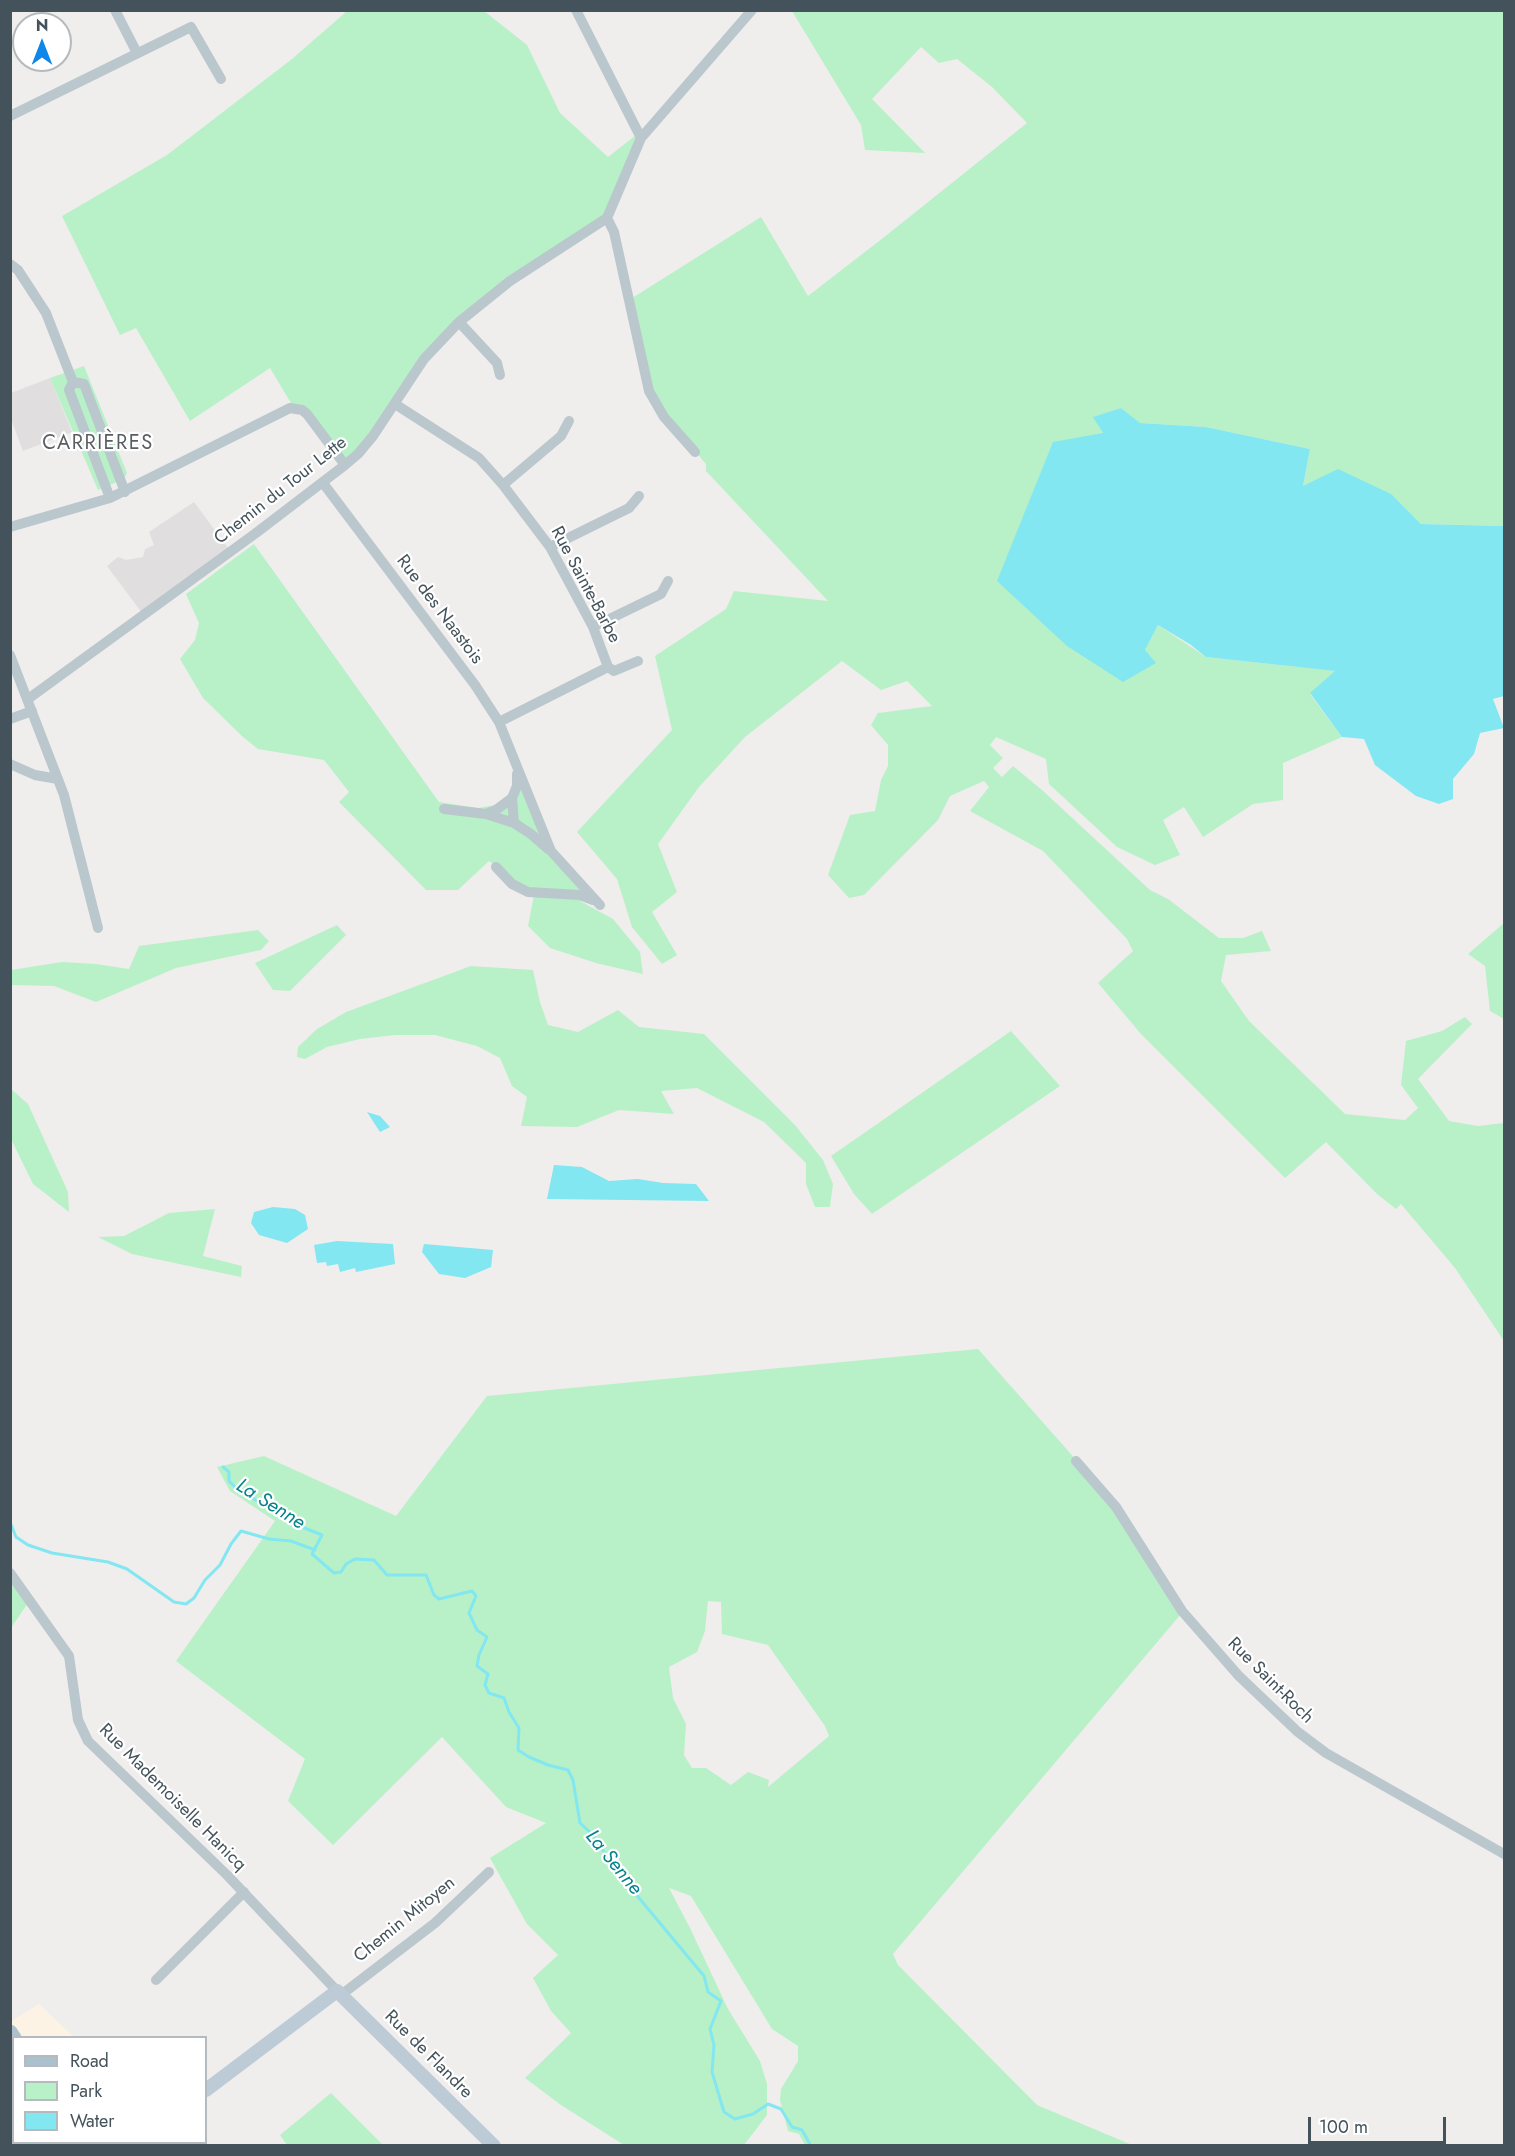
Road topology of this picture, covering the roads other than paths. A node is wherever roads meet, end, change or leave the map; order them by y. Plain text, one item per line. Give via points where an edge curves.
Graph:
1 (115, 10) edge
2 (576, 10) edge
3 (752, 10) edge
4 (137, 53) junction
5 (221, 79) dead end
6 (10, 116) edge
7 (641, 138) junction
8 (607, 218) junction
9 (10, 264) edge
10 (459, 322) junction
11 (500, 375) dead end
12 (73, 381) junction
13 (395, 404) junction
14 (568, 421) dead end
15 (695, 452) dead end
16 (345, 465) junction
17 (323, 483) junction
18 (503, 485) junction
19 (125, 492) junction
20 (639, 496) dead end
21 (110, 498) junction
22 (10, 527) edge
23 (550, 547) junction
24 (668, 582) dead end
25 (593, 627) junction
26 (10, 655) edge
27 (638, 661) dead end
28 (608, 667) junction
29 (28, 699) junction
30 (32, 711) junction
31 (10, 719) edge
32 (499, 722) junction
33 (10, 764) edge
34 (516, 765) junction
35 (58, 779) junction
36 (512, 798) junction
37 (444, 808) dead end
38 (486, 814) junction
39 (514, 823) junction
40 (550, 851) junction
41 (496, 867) dead end
42 (577, 880) junction
43 (568, 894) junction
44 (98, 928) dead end
45 (1076, 1461) dead end
46 (10, 1573) edge
47 (1504, 1854) edge
48 (489, 1872) dead end
49 (244, 1892) junction
50 (156, 1980) dead end
51 (339, 1993) junction
52 (207, 2089) edge
53 (494, 2145) edge

1 - 4 street
2 - 7 street
3 - 7 street
4 - 5 street via 191,27
4 - 6 street
7 - 8 street
8 - 10 street, Chemin du Tour Lette via 510,281
8 - 15 street via 614,232 649,392 664,417
9 - 12 street via 46,313
10 - 11 street via 497,363
10 - 13 street, Chemin du Tour Lette via 424,359
12 - 19 street via 84,384
12 - 21 street via 69,390
13 - 16 street, Chemin du Tour Lette via 366,445
13 - 18 street, Rue Sainte-Barbe via 479,458
14 - 18 street via 561,436
16 - 17 street, Chemin du Tour Lette
16 - 19 street via 307,414 290,408
17 - 29 street, Chemin du Tour Lette
17 - 32 street, Rue des Naastois
18 - 23 street, Rue Sainte-Barbe
19 - 21 street
20 - 23 street via 629,508
21 - 22 street
23 - 25 street, Rue Sainte-Barbe
24 - 25 street via 661,594
25 - 28 street, Rue Sainte-Barbe
26 - 29 street
27 - 28 street, Rue Sainte-Barbe via 614,671
28 - 32 street, Rue Sainte-Barbe
29 - 30 street
30 - 31 street
30 - 35 street
32 - 34 street, Rue des Naastois
33 - 35 street via 35,775
34 - 36 street, Rue des Naastois via 517,786
34 - 40 street, Rue des Naastois
35 - 44 street
36 - 38 street
36 - 39 street, Rue des Naastois
37 - 38 street, Rue des Naastois
38 - 39 street, Rue des Naastois
39 - 40 street, Rue des Naastois
40 - 42 street, Rue des Naastois
41 - 43 street, Rue des Naastois via 512,884 528,892
42 - 43 street via 577,886
42 - 43 street, Rue des Naastois via 600,905 591,898
45 - 47 street, Rue Saint-Roch via 1116,1507 1182,1611 1238,1675 1298,1732 1326,1753
46 - 49 street, Rue Mademoiselle Hanicq via 69,1656 78,1720 88,1741
48 - 51 street, Chemin Mitoyen via 435,1923
49 - 50 street
49 - 51 street, Rue Mademoiselle Hanicq
51 - 52 street, Chemin Mitoyen
51 - 53 street, Rue de Flandre

